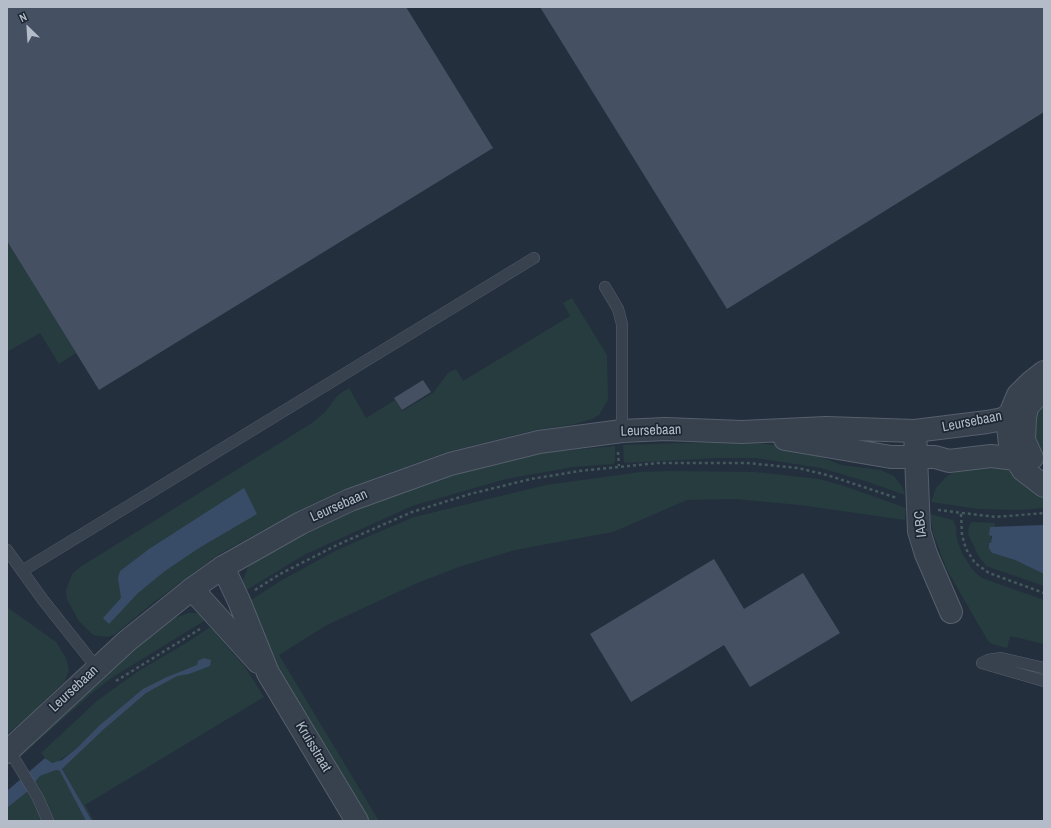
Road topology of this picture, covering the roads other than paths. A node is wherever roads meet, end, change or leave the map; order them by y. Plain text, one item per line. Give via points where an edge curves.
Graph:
1 (534, 258) dead end
2 (605, 287) dead end
3 (1044, 372) edge
4 (1044, 390) edge
5 (1010, 414) junction
6 (622, 431) junction
7 (915, 431) junction
8 (742, 432) junction
9 (1017, 447) junction
10 (925, 457) junction
11 (1044, 469) edge
12 (1044, 486) edge
13 (7, 550) edge
14 (223, 567) junction
15 (22, 571) junction
16 (192, 589) junction
17 (951, 612) dead end
18 (97, 668) junction
19 (1044, 668) edge
20 (268, 673) junction
21 (1044, 681) edge
22 (8, 749) edge
23 (48, 821) edge
24 (357, 821) edge

1 - 15 lane
2 - 6 lane via 618,309 622,324
3 - 5 street via 1018,395
4 - 9 street via 1027,408
5 - 7 street, Leursebaan via 1003,419 987,422
5 - 9 street via 1008,427
6 - 8 street, Leursebaan via 665,429
6 - 14 street, Leursebaan via 539,442 450,464 350,500 301,523
7 - 8 street, Leursebaan via 826,428
7 - 10 street, IABC
8 - 10 street, Leursebaan via 865,453
9 - 10 street, Leursebaan via 948,450
9 - 11 street
9 - 12 street via 1023,470
10 - 17 street, IABC via 919,506 919,531
13 - 15 lane
14 - 16 street, Leursebaan
14 - 20 street, Kruisstraat
15 - 18 lane
16 - 18 street, Leursebaan via 126,641
16 - 20 street, Kruisstraat
18 - 22 street, Leursebaan
19 - 21 lane via 1000,658 982,663
20 - 24 street, Kruisstraat
22 - 23 lane

